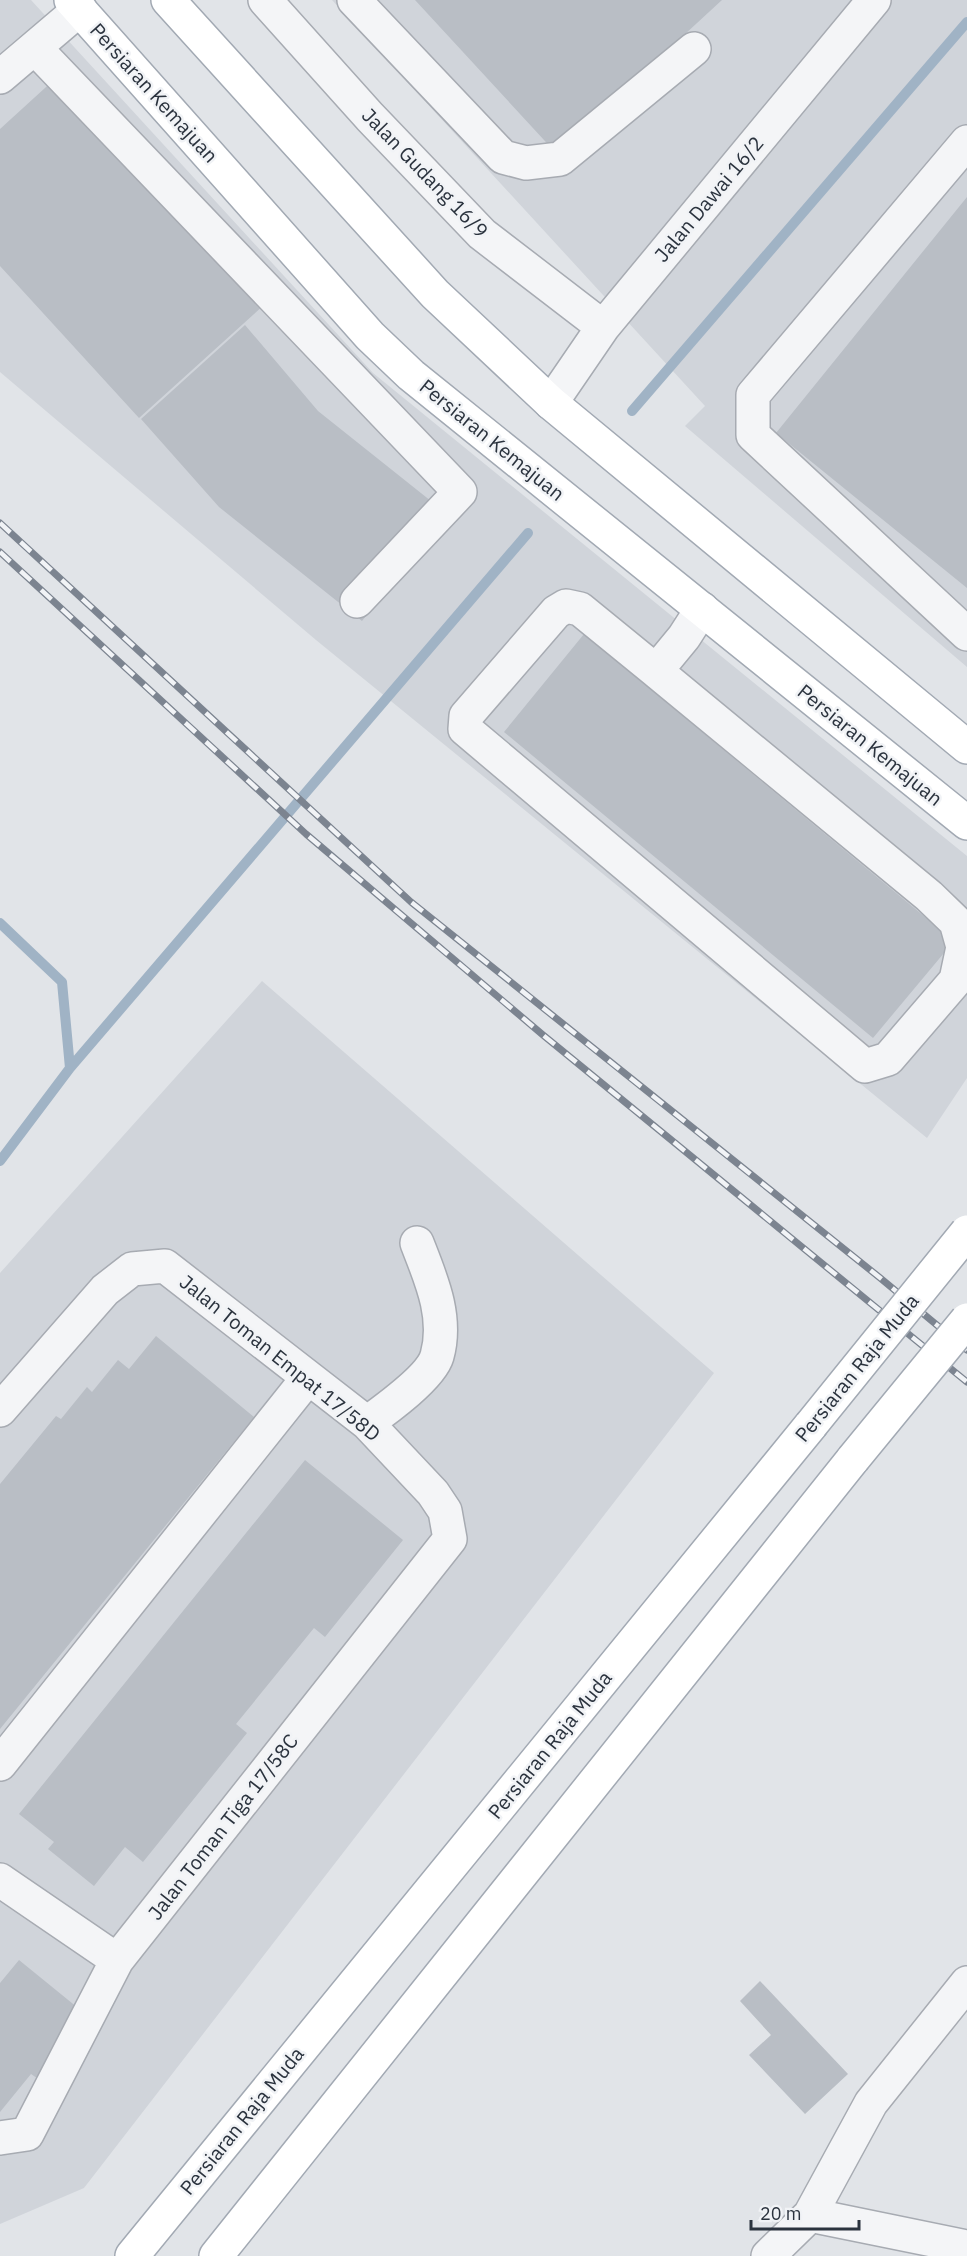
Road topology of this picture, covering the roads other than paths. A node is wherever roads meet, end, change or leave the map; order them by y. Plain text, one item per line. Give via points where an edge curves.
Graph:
1 (168, 0) edge
2 (354, 0) edge
3 (874, 0) edge
4 (75, 5) edge
5 (280, 5) edge
6 (35, 48) junction
7 (694, 49) dead end
8 (0, 77) edge
9 (967, 142) edge
10 (603, 327) junction
11 (551, 403) junction
12 (357, 601) dead end
13 (702, 609) junction
14 (967, 634) edge
15 (656, 671) junction
16 (967, 747) edge
17 (967, 823) edge
18 (967, 1232) edge
19 (417, 1243) dead end
20 (967, 1320) edge
21 (307, 1379) junction
22 (0, 1410) edge
23 (367, 1423) junction
24 (450, 1539) joint
25 (0, 1764) edge
26 (0, 1880) edge
27 (117, 1960) junction
28 (967, 1983) edge
29 (13, 2136) edge
30 (810, 2215) junction
31 (967, 2247) edge
32 (132, 2256) edge
33 (216, 2256) edge
34 (768, 2256) edge

1 - 11 main road via 435,294
2 - 7 street via 503,157 526,163 560,159
3 - 10 street, Jalan Dawai 16/2
4 - 6 street
4 - 13 main road, Persiaran Kemajuan via 370,336 411,375
5 - 10 street, Jalan Gudang 16/9 via 370,117 482,234
6 - 8 street
6 - 12 street via 460,492
9 - 14 street via 753,395 753,435
10 - 11 street, Jalan Dawai 16/2
11 - 16 main road
13 - 15 street
13 - 17 main road, Persiaran Kemajuan
15 - 15 street via 956,922 963,946 956,980 888,1059 865,1066 465,729 466,716 556,612 566,606 580,609
18 - 32 main road, Persiaran Raja Muda, bridge
19 - 23 street via 441,1318 437,1358 407,1393
20 - 33 main road, bridge
21 - 22 street, Jalan Toman Empat 17/58D via 165,1266 132,1269 105,1290
21 - 23 street, Jalan Toman Empat 17/58D
21 - 25 street
23 - 24 street, Jalan Toman Empat 17/58D via 433,1493 445,1511
24 - 27 street, Jalan Toman Tiga 17/58C
26 - 27 street
27 - 29 street, Jalan Toman Tiga 17/58C
28 - 30 street via 871,2103
30 - 31 street
30 - 34 street

